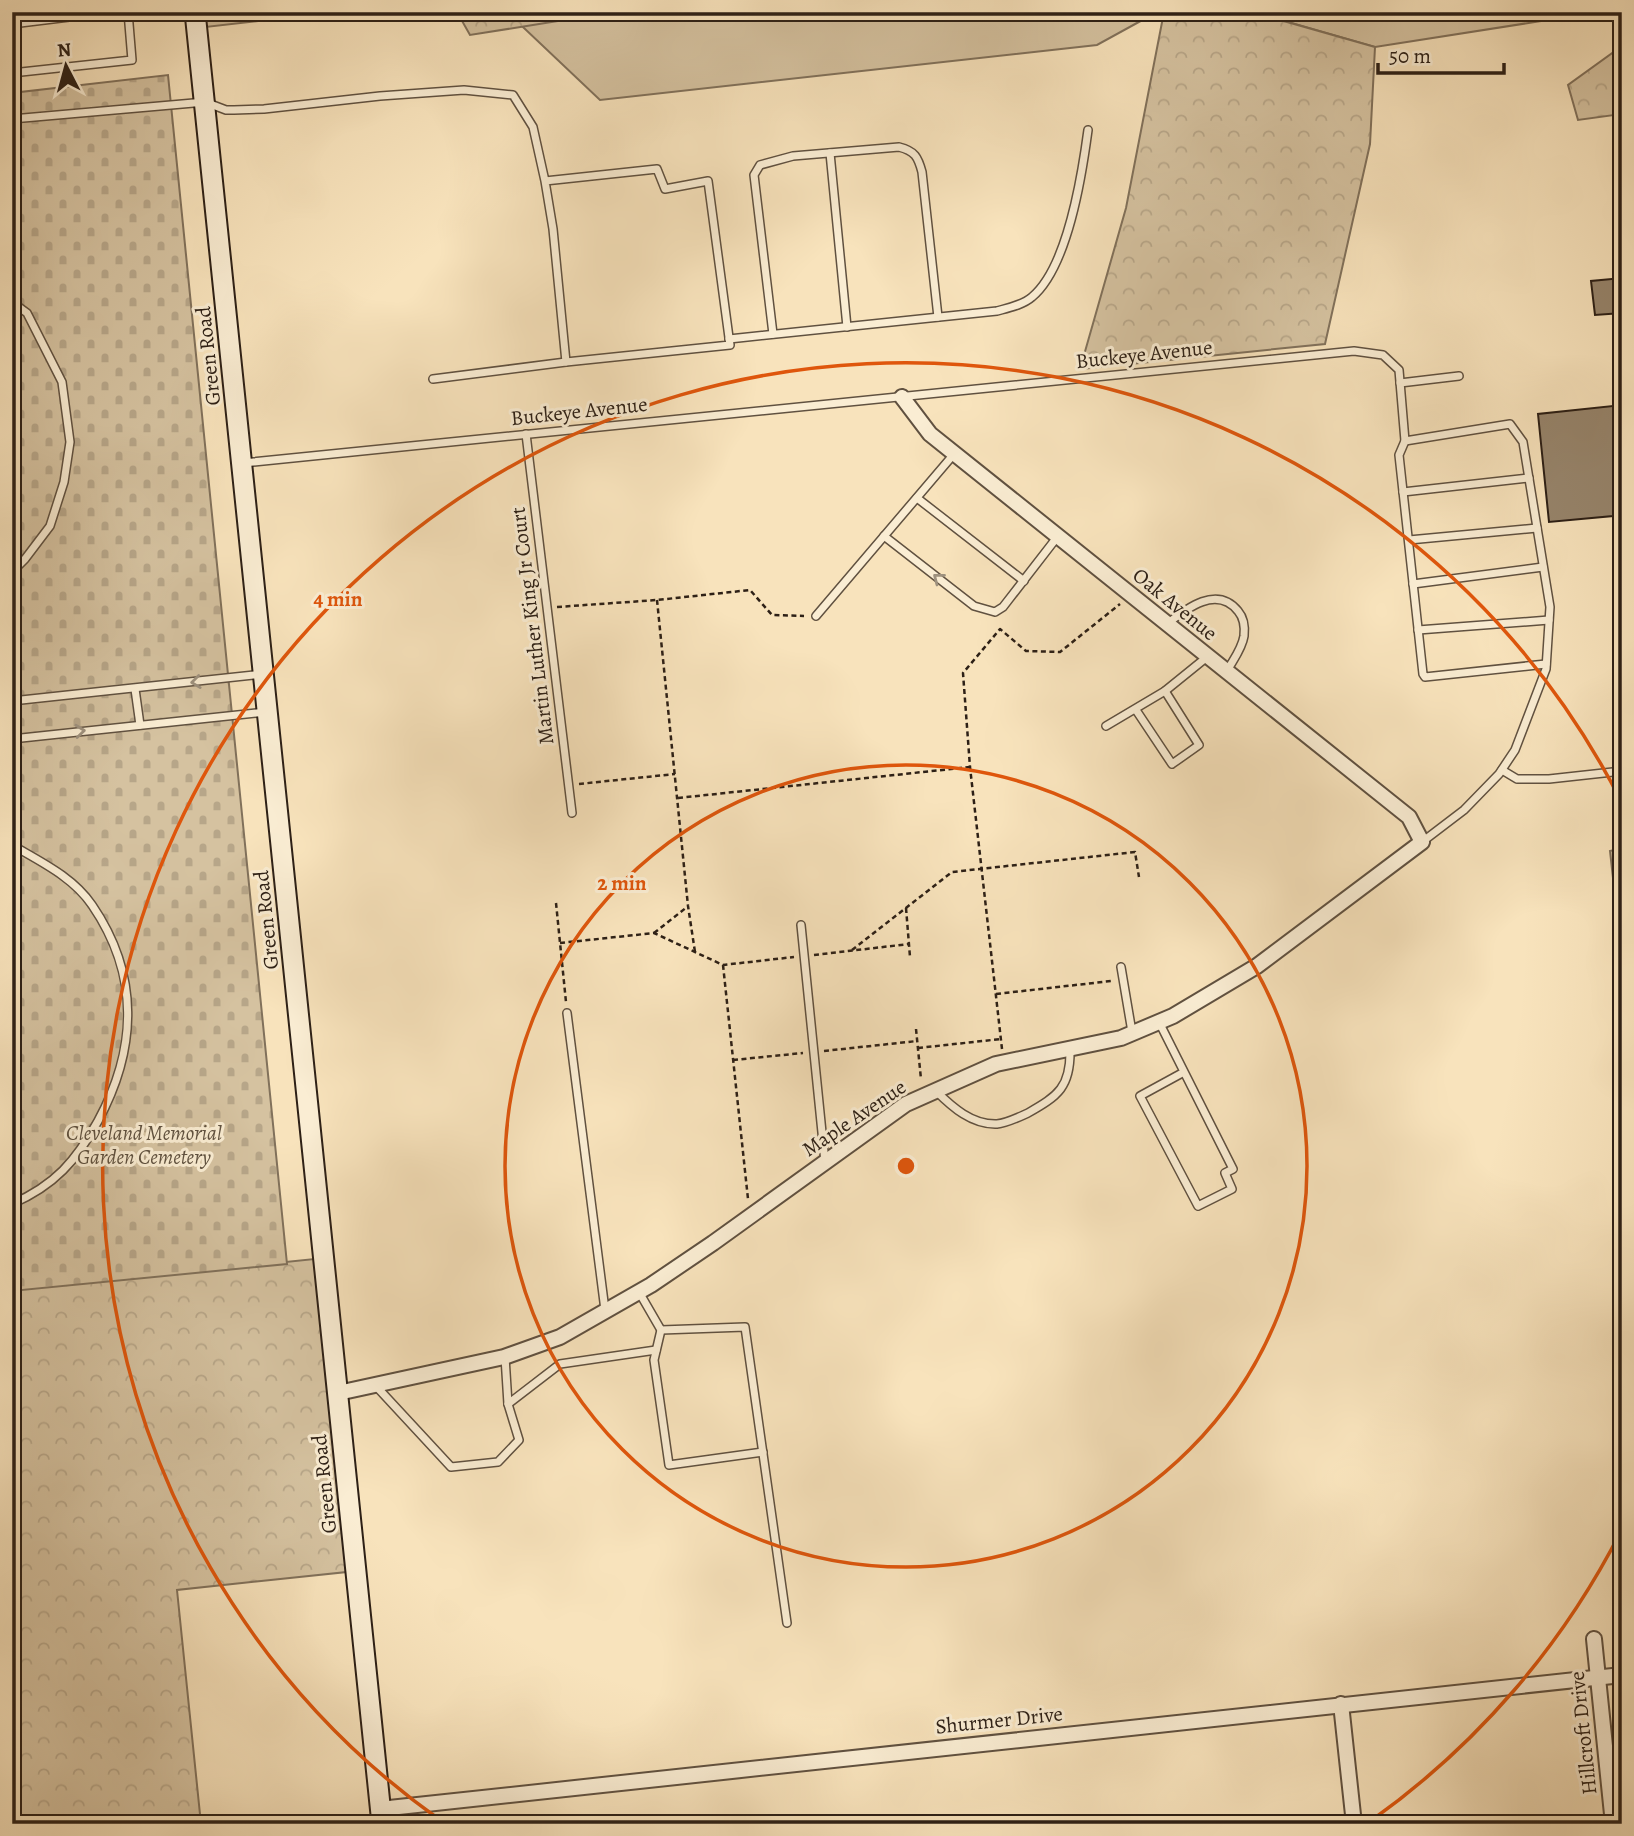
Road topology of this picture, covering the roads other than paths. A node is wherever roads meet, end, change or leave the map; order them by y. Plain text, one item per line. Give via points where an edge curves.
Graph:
1 (110, 12) edge
2 (128, 12) edge
3 (195, 12) edge
4 (12, 24) edge
5 (12, 73) edge
6 (205, 102) junction
7 (12, 119) edge
8 (1088, 130) dead end
9 (830, 153) junction
10 (545, 181) junction
11 (12, 302) edge
12 (938, 317) junction
13 (847, 327) junction
14 (773, 334) junction
15 (729, 339) junction
16 (566, 362) junction
17 (1459, 376) dead end
18 (433, 379) dead end
19 (1400, 383) junction
20 (902, 397) junction
21 (526, 434) junction
22 (1405, 441) junction
23 (955, 454) junction
24 (242, 463) junction
25 (1529, 478) junction
26 (1404, 492) junction
27 (917, 498) junction
28 (1537, 528) junction
29 (884, 536) junction
30 (1058, 536) junction
31 (1409, 540) junction
32 (1543, 567) junction
33 (12, 572) edge
34 (1024, 581) junction
35 (1413, 584) junction
36 (816, 616) road end
37 (1549, 620) junction
38 (1167, 624) junction
39 (1418, 631) junction
40 (1207, 657) junction
41 (1546, 664) junction
42 (1226, 671) junction
43 (263, 674) junction
44 (135, 689) junction
45 (1165, 691) junction
46 (12, 702) edge
47 (1136, 710) junction
48 (268, 711) junction
49 (140, 725) junction
50 (1106, 726) dead end
51 (12, 739) edge
52 (1502, 771) junction
53 (1622, 771) edge
54 (572, 813) dead end
55 (1422, 842) junction
56 (12, 845) edge
57 (801, 925) dead end
58 (1121, 967) dead end
59 (567, 1013) road end
60 (1159, 1022) junction
61 (1132, 1033) junction
62 (1070, 1048) junction
63 (1184, 1072) junction
64 (929, 1093) junction
65 (825, 1163) junction
66 (12, 1204) edge
67 (639, 1292) junction
68 (605, 1311) junction
69 (661, 1331) junction
70 (656, 1350) junction
71 (505, 1357) junction
72 (375, 1385) junction
73 (338, 1393) junction
74 (508, 1405) junction
75 (763, 1452) junction
76 (787, 1623) dead end
77 (1594, 1639) dead end
78 (1622, 1675) edge
79 (1599, 1678) junction
80 (1341, 1704) junction
81 (381, 1816) edge
82 (1354, 1824) edge
83 (1613, 1824) edge

1 - 4 lane
2 - 5 lane via 132,60
3 - 6 main road, Green Road
6 - 7 lane
6 - 10 lane via 234,110 464,90 513,95 533,127
6 - 24 main road, Green Road
8 - 12 lane via 1071,218 1056,263 1041,288 1030,299 997,311
9 - 12 lane via 899,147 918,158
9 - 13 lane
9 - 14 lane via 777,159 760,165 754,176
10 - 15 lane via 657,169 665,189 708,181
10 - 16 lane
11 - 33 lane via 27,313 62,382 71,442 50,526
12 - 13 lane
13 - 14 lane
14 - 15 lane
15 - 16 lane via 730,345
16 - 18 lane
17 - 19 lane
19 - 20 lane, Buckeye Avenue via 1399,370 1382,355 1354,351
19 - 22 lane, Buckeye Avenue
20 - 21 lane, Buckeye Avenue
20 - 23 street, Oak Avenue via 930,434
21 - 24 lane, Buckeye Avenue
21 - 54 lane, Martin Luther King Jr Court
22 - 25 lane via 1510,424 1523,442
22 - 26 lane, Buckeye Avenue via 1399,455
23 - 27 lane
23 - 30 street, Oak Avenue
24 - 43 main road, Green Road
25 - 26 lane
25 - 28 lane
26 - 31 lane, Buckeye Avenue
27 - 29 lane
27 - 34 lane
28 - 31 lane
28 - 32 lane
34 -> 29 lane via 995,612 974,606
29 - 36 lane
30 - 34 lane
30 - 38 street, Oak Avenue
31 - 35 lane, Buckeye Avenue
32 - 35 lane
32 - 37 lane
35 - 39 lane, Buckeye Avenue
37 - 39 lane
37 - 41 lane
38 - 40 street, Oak Avenue
38 - 42 lane via 1200,602 1217,598 1231,603 1245,624 1244,639
39 - 41 lane, Buckeye Avenue via 1425,677
40 - 42 street, Oak Avenue
40 - 45 lane
41 - 52 lane via 1515,750
42 - 55 street, Oak Avenue via 1409,817
43 -> 44 lane
43 - 48 main road, Green Road
44 - 46 lane
44 - 49 lane
45 - 47 lane
45 - 47 lane via 1199,745 1172,764
47 - 50 lane
48 - 49 lane
48 - 73 main road, Green Road
51 -> 49 lane
52 - 53 lane via 1517,779
52 - 55 lane via 1464,810
55 - 60 street, Maple Avenue via 1257,966
56 - 66 lane via 64,876 102,920 120,965 128,1032 117,1081 76,1158 36,1192
57 - 65 lane
58 - 61 lane
59 - 68 lane
60 - 61 street, Maple Avenue
60 - 63 lane
61 - 62 street, Maple Avenue
62 - 64 street, Maple Avenue via 1004,1062
62 - 64 lane via 1069,1072 1053,1099 1019,1117 996,1124 975,1119
63 - 63 lane via 1233,1169 1225,1173 1232,1189 1198,1206 1140,1096
64 - 65 street, Maple Avenue via 906,1104
65 - 67 street, Maple Avenue
67 - 68 street, Maple Avenue
67 - 69 lane
68 - 71 street, Maple Avenue via 560,1337
69 - 70 lane
69 - 75 lane via 745,1327
70 - 74 lane via 560,1364
70 - 75 lane via 669,1465
71 - 72 street, Maple Avenue
71 - 74 lane
72 - 73 street, Maple Avenue
72 - 74 lane via 451,1467 498,1462 519,1440
73 - 81 main road, Green Road
75 - 76 lane
77 - 79 street, Hillcroft Drive
78 - 79 street, Shurmer Drive
79 - 80 street, Shurmer Drive
79 - 83 street, Hillcroft Drive
80 - 81 street, Shurmer Drive
80 - 82 street

